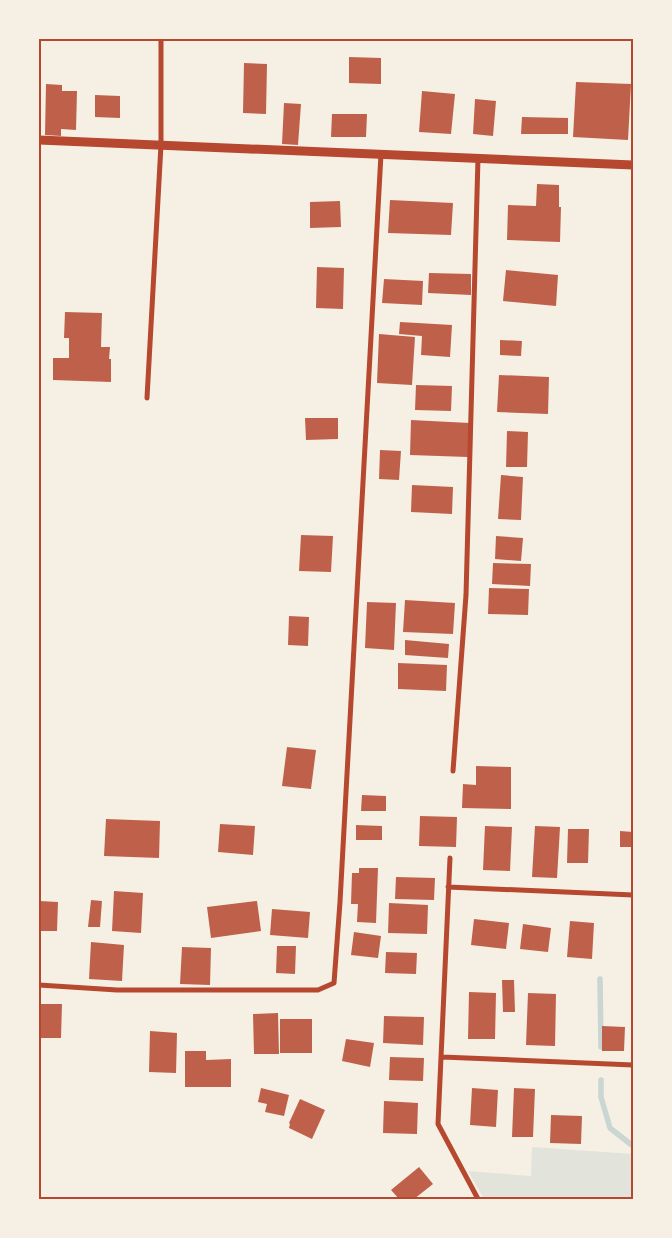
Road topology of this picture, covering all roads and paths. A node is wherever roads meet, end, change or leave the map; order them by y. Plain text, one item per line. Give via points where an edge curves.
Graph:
1 (161, 39) edge
2 (39, 140) edge
3 (161, 145) junction
4 (382, 154) junction
5 (478, 158) junction
6 (633, 165) edge
7 (147, 398) dead end
8 (453, 770) dead end
9 (450, 858) dead end
10 (448, 887) junction
11 (633, 896) edge
12 (39, 985) edge
13 (442, 1057) junction
14 (633, 1065) edge
15 (478, 1199) edge

1 - 3 street
2 - 3 street
3 - 4 street
3 - 7 street
4 - 5 street
4 - 12 street via 334,983 318,990 117,990
5 - 6 street
5 - 8 street via 466,595
9 - 10 street
10 - 11 street
10 - 13 street
13 - 14 street
13 - 15 street via 438,1124

